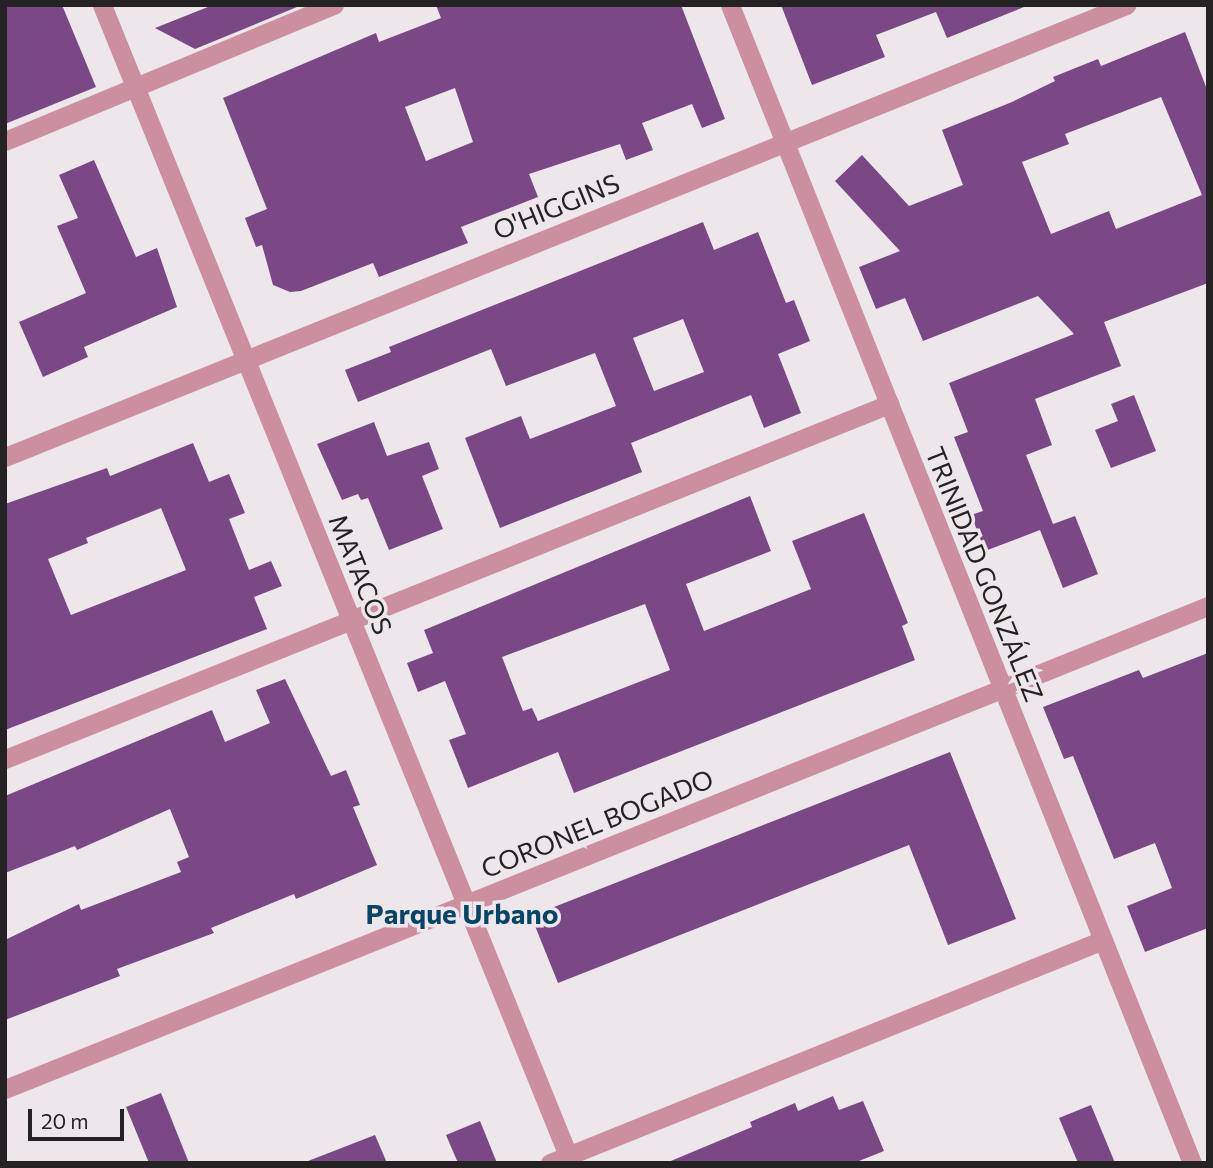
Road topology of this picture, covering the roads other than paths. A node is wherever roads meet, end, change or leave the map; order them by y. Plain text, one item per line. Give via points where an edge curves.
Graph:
1 (102, 5) edge
2 (334, 5) edge
3 (730, 5) edge
4 (1126, 5) edge
5 (135, 87) junction
6 (5, 141) edge
7 (784, 143) junction
8 (246, 360) junction
9 (889, 404) junction
10 (5, 457) edge
11 (1208, 606) edge
12 (351, 620) junction
13 (1003, 689) junction
14 (5, 759) edge
15 (466, 904) junction
16 (1103, 940) junction
17 (5, 1089) edge
18 (563, 1160) edge
19 (1192, 1163) edge

1 - 5 street, MATACOS
2 - 5 street
3 - 7 street, TRINIDAD GONZÁLEZ
4 - 7 street, O'HIGGINS
5 - 6 street
5 - 8 street, MATACOS
7 - 8 street, O'HIGGINS
7 - 9 street, TRINIDAD GONZÁLEZ
8 - 10 street, O'HIGGINS
8 - 12 street, MATACOS
9 - 12 street
9 - 13 street, TRINIDAD GONZÁLEZ
11 - 13 street, CORONEL BOGADO
12 - 14 street
12 - 15 street, MATACOS
13 - 15 street, CORONEL BOGADO
13 - 16 street, TRINIDAD GONZÁLEZ
15 - 17 street, CORONEL BOGADO
15 - 18 street, MATACOS
16 - 18 street
16 - 19 street, TRINIDAD GONZÁLEZ

